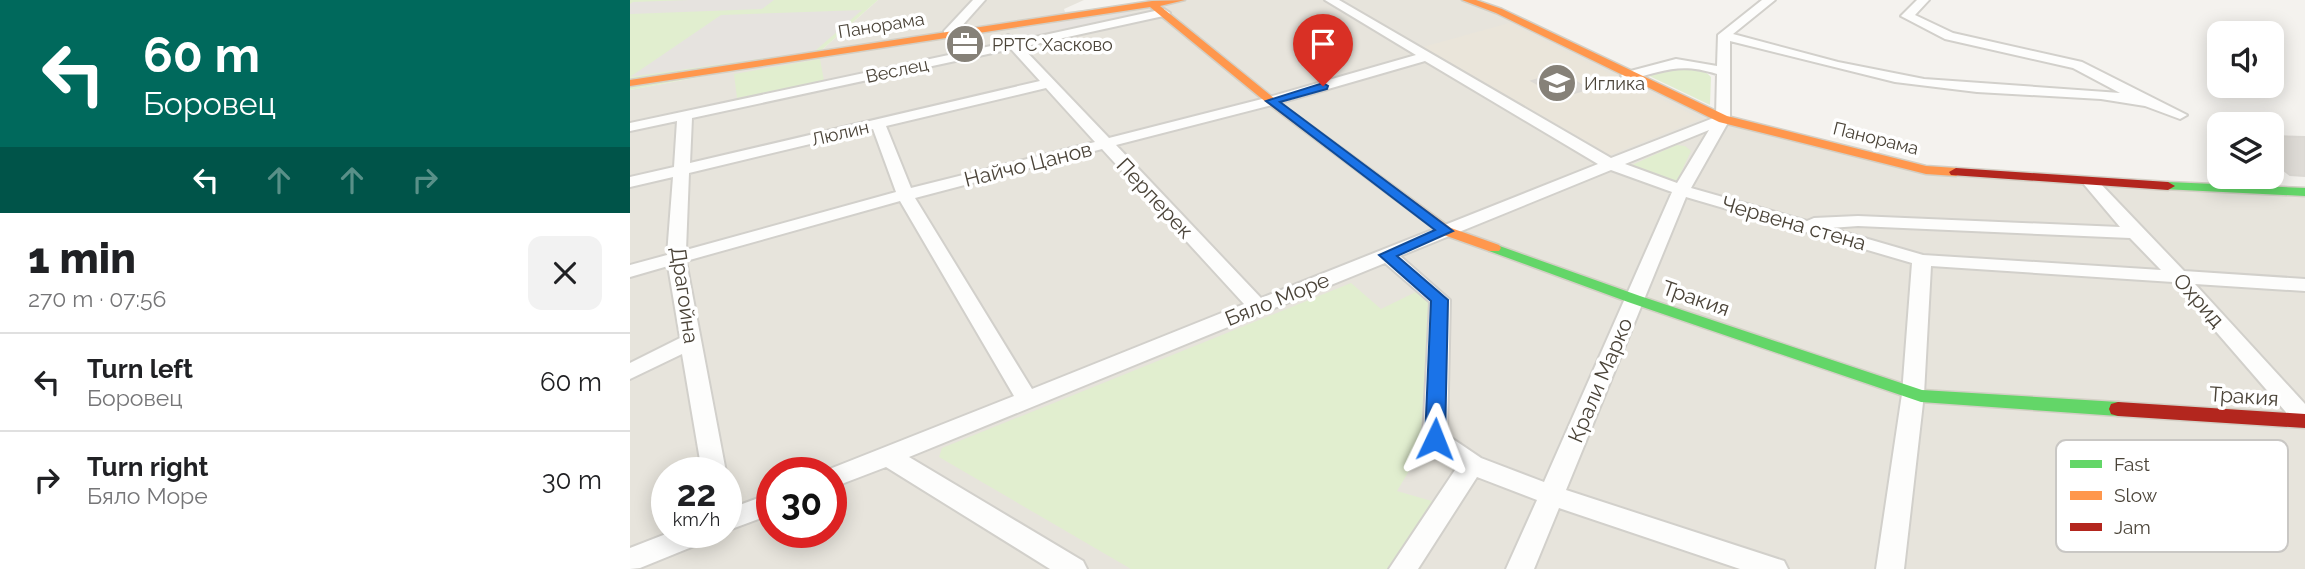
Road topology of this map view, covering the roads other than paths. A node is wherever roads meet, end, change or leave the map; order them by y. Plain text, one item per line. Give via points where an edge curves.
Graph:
1 (979, 0) edge
2 (1180, 0) edge
3 (1331, 0) edge
4 (1467, 0) edge
5 (1769, 0) edge
6 (1923, 0) edge
7 (1158, 8) junction
8 (995, 27) junction
9 (948, 34) junction
10 (1724, 35) junction
11 (1014, 45) junction
12 (1425, 57) junction
13 (1723, 72) junction
14 (1629, 76) junction
15 (630, 83) edge
16 (1050, 83) junction
17 (1271, 101) junction
18 (2149, 103) junction
19 (2180, 115) dead end
20 (685, 116) junction
21 (1723, 119) junction
22 (878, 124) junction
23 (630, 127) edge
24 (1104, 145) junction
25 (1610, 164) junction
26 (682, 170) junction
27 (630, 182) edge
28 (2090, 182) junction
29 (1681, 190) junction
30 (2305, 191) edge
31 (905, 195) junction
32 (1800, 224) junction
33 (1446, 231) junction
34 (2135, 233) junction
35 (1387, 255) junction
36 (676, 259) junction
37 (1922, 260) junction
38 (630, 271) edge
39 (2179, 277) junction
40 (2305, 285) edge
41 (1634, 299) junction
42 (1258, 307) junction
43 (691, 341) junction
44 (630, 372) edge
45 (1913, 394) junction
46 (1027, 400) junction
47 (2305, 420) edge
48 (888, 456) junction
49 (710, 457) edge
50 (1472, 465) junction
51 (847, 473) edge
52 (1551, 495) junction
53 (660, 548) edge
54 (630, 560) edge
55 (1073, 569) edge
56 (1403, 569) edge
57 (1520, 569) edge
58 (1773, 569) edge
59 (1890, 569) edge

1 - 9 street
2 - 7 street, Панорама
3 - 12 street, Червена стена
4 - 14 street, Панорама via 1499,11
5 - 10 street
6 - 18 street via 1908,16 1949,36 2077,65
7 - 8 street, Панорама
7 - 11 street, Веслец
7 - 17 street, Тракия
8 - 9 street, Панорама
8 - 11 street, Перперек
9 - 15 street, Панорама
10 - 13 street
10 - 18 street via 1897,79 1955,87 2121,96
11 - 16 street, Перперек
11 - 20 street, Веслец
12 - 17 street, Найчо Цанов
12 - 25 street, Червена стена
13 - 14 street via 1700,63 1679,62
13 - 21 street
14 - 21 street, Панорама
16 - 22 street, Люлин
16 - 24 street, Перперек
17 - 24 street, Найчо Цанов
17 - 33 street, Тракия
18 - 19 street
20 - 23 street, Веслец
20 - 26 street, Драгойна
21 - 25 street, Бяло Море
21 - 28 street, Панорама via 1926,170
21 - 29 street, Крали Марко
22 - 26 street, Люлин
22 - 31 street
24 - 31 street, Найчо Цанов
24 - 42 street, Перперек
25 - 29 street, Червена стена
25 - 33 street, Бяло Море
26 - 27 street, Люлин
26 - 36 street, Драгойна
28 - 30 street, Панорама
28 - 34 street, Охрид
29 - 32 street, Червена стена
29 - 41 street, Крали Марко
31 - 36 street, Найчо Цанов
31 - 46 street
32 - 34 street via 1858,221
32 - 37 street, Червена стена
33 - 35 street, Бяло Море
33 - 41 street, Тракия
34 - 39 street, Охрид
35 - 42 street, Бяло Море
35 - 50 street via 1440,300 1435,439
36 - 38 street, Найчо Цанов
36 - 43 street, Драгойна
37 - 39 street, Червена стена
37 - 45 street
39 - 40 street, Червена стена
39 - 47 street, Охрид
41 - 45 street, Тракия
41 - 52 street, Крали Марко
42 - 46 street, Бяло Море
43 - 44 street
43 - 49 street, Драгойна
45 - 47 street, Тракия
45 - 59 street
46 - 48 street, Бяло Море
48 - 51 street, Бяло Море
48 - 55 street
50 - 52 street
50 - 56 street
52 - 57 street, Крали Марко
52 - 58 street
53 - 54 street

